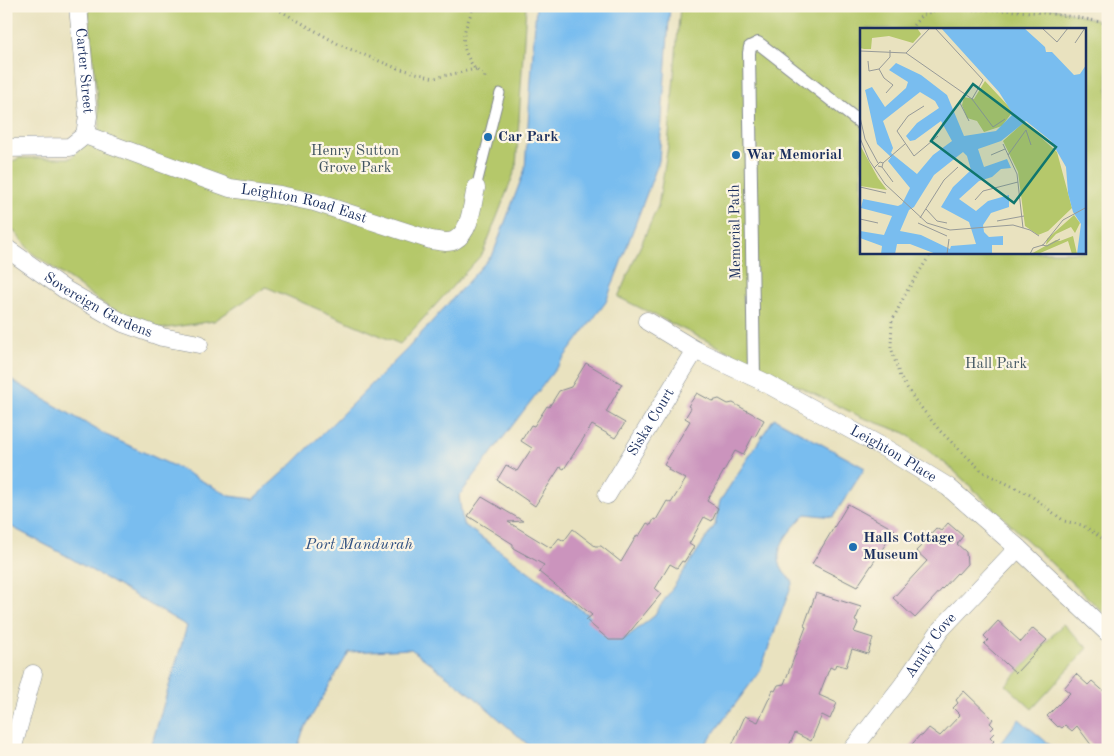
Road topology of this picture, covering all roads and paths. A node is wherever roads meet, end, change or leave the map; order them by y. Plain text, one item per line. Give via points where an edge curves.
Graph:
1 (78, 6) edge
2 (272, 6) edge
3 (474, 6) edge
4 (1108, 24) edge
5 (911, 28) edge
6 (476, 69) junction
7 (484, 81) dead end
8 (500, 93) dead end
9 (860, 122) edge
10 (85, 135) junction
11 (6, 148) edge
12 (476, 188) joint
13 (6, 248) edge
14 (931, 254) edge
15 (647, 321) dead end
16 (199, 344) dead end
17 (695, 350) junction
18 (754, 378) junction
19 (607, 495) dead end
20 (1108, 542) edge
21 (1018, 548) junction
22 (1108, 632) edge
23 (33, 674) dead end
24 (12, 750) edge
25 (852, 750) edge

1 - 10 street, Carter Street via 88,116
2 - 6 path via 340,45 394,67 434,78
3 - 6 path via 463,48
4 - 5 path via 1060,14 937,10 922,15
6 - 7 path via 485,76
8 - 12 lane, Leighton Road East
9 - 18 street, Memorial Path via 761,45 758,43 750,48
10 - 11 street via 70,147
10 - 12 street, Leighton Road East via 230,188 314,202 431,240 455,240 464,231
13 - 16 street, Sovereign Gardens via 64,289 122,323 162,337
14 - 20 path via 892,321 891,347 900,377 940,431 983,472 1030,495 1064,521 1082,526
15 - 17 street, Leighton Place
17 - 18 street, Leighton Place
17 - 19 street, Siska Court
18 - 21 street, Leighton Place via 888,450 948,487
21 - 22 street, Leighton Place
21 - 25 street, Amity Cove via 940,629 902,686
23 - 24 street

